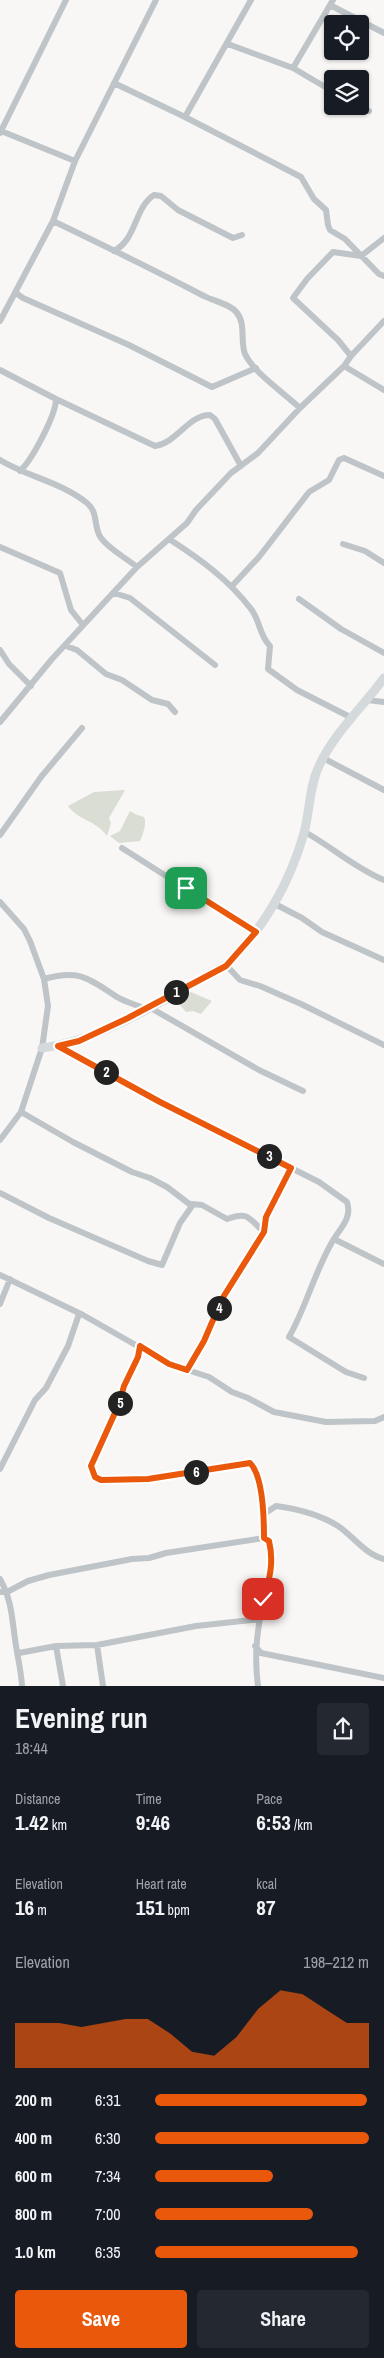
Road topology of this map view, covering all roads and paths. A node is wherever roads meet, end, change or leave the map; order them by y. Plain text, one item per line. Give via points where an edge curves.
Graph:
1 (66, 0) edge
2 (156, 0) edge
3 (251, 0) edge
4 (331, 2) edge
5 (384, 33) edge
6 (228, 44) junction
7 (293, 68) junction
8 (114, 83) junction
9 (324, 86) edge
10 (185, 117) junction
11 (0, 132) edge
12 (75, 161) junction
13 (53, 220) junction
14 (242, 235) dead end
15 (384, 238) edge
16 (114, 251) junction
17 (361, 256) junction
18 (384, 276) edge
19 (16, 293) junction
20 (0, 321) edge
21 (384, 321) edge
22 (351, 356) junction
23 (344, 366) junction
24 (256, 368) junction
25 (0, 370) edge
26 (384, 390) edge
27 (56, 399) junction
28 (71, 406) junction
29 (300, 408) junction
30 (55, 411) junction
31 (0, 460) edge
32 (241, 466) junction
33 (20, 471) junction
34 (384, 476) edge
35 (169, 539) junction
36 (342, 544) dead end
37 (0, 546) edge
38 (384, 563) edge
39 (137, 567) junction
40 (232, 586) junction
41 (114, 593) junction
42 (299, 599) dead end
43 (84, 625) junction
44 (66, 646) junction
45 (0, 650) edge
46 (384, 653) edge
47 (215, 665) dead end
48 (384, 678) edge
49 (31, 686) junction
50 (367, 700) junction
51 (384, 702) edge
52 (175, 712) dead end
53 (352, 718) junction
54 (0, 722) edge
55 (82, 728) dead end
56 (323, 758) junction
57 (384, 790) edge
58 (304, 832) junction
59 (0, 835) edge
60 (122, 848) dead end
61 (384, 880) edge
62 (0, 902) edge
63 (275, 904) junction
64 (256, 932) junction
65 (384, 960) edge
66 (226, 966) junction
67 (44, 979) junction
68 (147, 1008) junction
69 (58, 1046) junction
70 (384, 1046) edge
71 (42, 1048) junction
72 (303, 1092) dead end
73 (21, 1112) junction
74 (0, 1140) edge
75 (291, 1168) junction
76 (0, 1193) edge
77 (192, 1206) junction
78 (264, 1232) junction
79 (334, 1239) junction
80 (384, 1264) edge
81 (0, 1275) edge
82 (10, 1280) junction
83 (0, 1304) edge
84 (79, 1314) junction
85 (140, 1346) junction
86 (187, 1370) junction
87 (364, 1378) dead end
88 (384, 1417) edge
89 (0, 1469) edge
90 (264, 1514) junction
91 (264, 1538) junction
92 (384, 1559) edge
93 (0, 1578) edge
94 (4, 1592) edge
95 (260, 1618) junction
96 (97, 1645) junction
97 (56, 1646) junction
98 (256, 1646) junction
99 (19, 1653) junction
100 (384, 1678) edge
101 (22, 1686) edge
102 (63, 1686) edge
103 (103, 1686) edge
104 (258, 1686) edge

1 - 11 street
2 - 8 street
3 - 6 street
4 - 5 street
4 - 7 street
6 - 7 street
6 - 10 street
7 - 9 street
8 - 10 street
8 - 12 street
10 - 17 street via 301,177 314,199 326,210 330,230 345,239
11 - 12 street
12 - 13 street
13 - 16 street
13 - 19 street
14 - 16 street via 233,238 154,195 140,214 126,243
15 - 17 street
16 - 24 street via 231,308 241,321 243,346
17 - 18 street
17 - 22 street via 334,252 293,298
19 - 20 street
19 - 24 street via 212,387
21 - 22 street
22 - 23 street
23 - 26 street
23 - 29 street
24 - 29 street
25 - 27 street
27 - 28 street
27 - 30 street
28 - 30 street
28 - 32 street via 155,446 170,442 195,420 210,415
29 - 32 street via 258,453
30 - 33 street via 29,463
31 - 33 street
32 - 35 street
33 - 39 street via 52,482 87,503 94,512 101,539
34 - 40 street via 344,458 339,460 329,480 309,492
35 - 39 street
35 - 40 street
36 - 38 street
37 - 43 street via 60,573 71,610
39 - 41 street
40 - 53 street via 253,611 264,640 270,646 268,669 297,690
41 - 43 street
41 - 47 street via 130,598
42 - 46 street via 341,629
43 - 44 street
44 - 49 street
44 - 52 street via 77,650 106,674 122,680 152,700 168,704
45 - 49 street via 8,664
48 - 50 street
49 - 54 street
50 - 51 street
50 - 53 street
53 - 56 street
55 - 59 street via 41,777
56 - 57 street
56 - 58 street via 313,785
58 - 61 street
58 - 63 street
60 - 64 street
62 - 67 street via 24,929
63 - 64 street
63 - 65 street via 322,932
64 - 66 street
66 - 68 street
66 - 70 street via 240,980 301,1004
67 - 68 street via 64,974 79,976 119,998
67 - 71 street via 48,1006
68 - 69 street via 79,1041
68 - 72 street
69 - 71 street
69 - 75 street
71 - 73 street
73 - 74 street
73 - 77 street via 132,1172 159,1182
75 - 78 street via 266,1217
75 - 79 street via 348,1202 347,1219
76 - 77 street via 49,1218 162,1265 180,1223
77 - 78 street via 202,1205 227,1220 240,1214 246,1216
78 - 86 street via 222,1299
79 - 80 street
79 - 87 street via 289,1337 346,1372
81 - 82 street
82 - 83 street
82 - 84 street
84 - 85 street
84 - 89 street via 68,1346 46,1388 35,1400
85 - 86 street via 169,1364
85 - 90 street via 91,1466 95,1477 101,1480 148,1479 250,1463 258,1481
86 - 88 street via 217,1381 274,1412 306,1420 355,1422
90 - 91 street
90 - 92 street via 276,1506 313,1513 337,1526 374,1556
91 - 94 street via 49,1575 28,1580
91 - 95 street via 269,1541 272,1566
93 - 94 street
94 - 99 street
95 - 96 street via 196,1626
95 - 98 street
96 - 97 street
96 - 103 street
97 - 99 street
97 - 102 street
98 - 100 street via 261,1653
98 - 104 street
99 - 101 street

